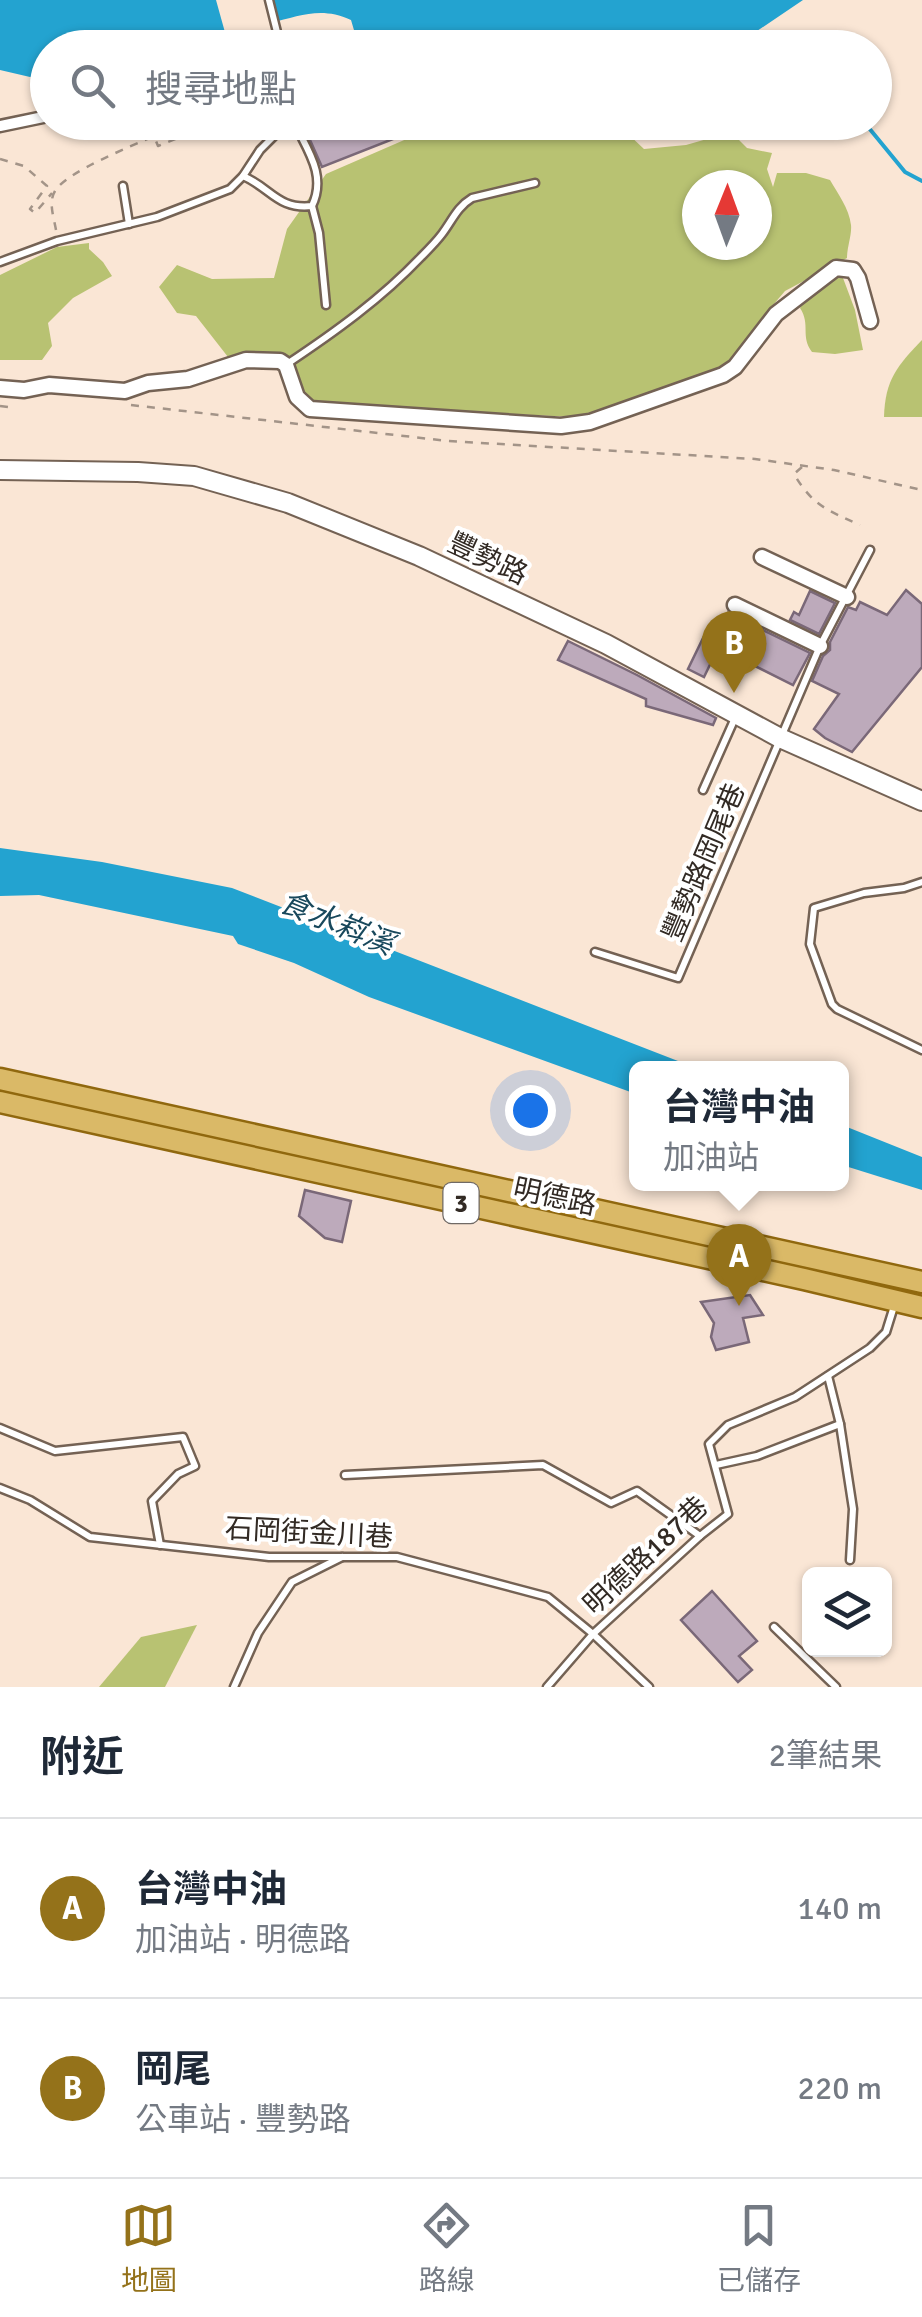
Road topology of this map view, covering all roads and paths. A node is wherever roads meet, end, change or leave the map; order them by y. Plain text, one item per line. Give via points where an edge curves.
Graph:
1 (270, 0) edge
2 (277, 30) edge
3 (30, 118) edge
4 (0, 126) edge
5 (145, 140) edge
6 (270, 140) edge
7 (303, 140) edge
8 (0, 159) edge
9 (244, 176) junction
10 (535, 184) dead end
11 (122, 186) dead end
12 (56, 188) junction
13 (312, 206) junction
14 (130, 224) junction
15 (57, 240) junction
16 (0, 262) edge
17 (326, 305) dead end
18 (870, 321) dead end
19 (286, 365) junction
20 (0, 388) edge
21 (120, 404) dead end
22 (803, 466) junction
23 (0, 470) edge
24 (922, 490) edge
25 (860, 525) dead end
26 (870, 550) dead end
27 (762, 557) dead end
28 (847, 597) junction
29 (735, 604) dead end
30 (820, 646) junction
31 (737, 714) junction
32 (780, 738) junction
33 (702, 790) dead end
34 (922, 801) edge
35 (922, 882) edge
36 (594, 952) dead end
37 (922, 1050) edge
38 (0, 1079) edge
39 (0, 1102) edge
40 (670, 1226) junction
41 (666, 1249) junction
42 (922, 1282) edge
43 (896, 1302) junction
44 (922, 1307) edge
45 (828, 1376) junction
46 (840, 1424) junction
47 (0, 1428) edge
48 (716, 1466) junction
49 (345, 1475) dead end
50 (0, 1488) edge
51 (700, 1536) junction
52 (160, 1545) junction
53 (344, 1557) junction
54 (850, 1560) dead end
55 (774, 1627) dead end
56 (594, 1634) junction
57 (234, 1687) edge
58 (547, 1687) edge
59 (650, 1687) edge
60 (836, 1687) edge

1 - 2 lane
3 - 4 street
5 - 12 path
6 - 9 lane
7 - 13 lane via 317,170
8 - 12 path via 24,166 46,186 30,209 35,212
9 - 13 lane via 283,204
9 - 14 lane via 191,206
10 - 19 lane via 460,206 441,236 387,290
11 - 14 lane
12 - 15 path via 51,201
13 - 17 lane
14 - 15 lane
15 - 16 lane
18 - 19 street via 853,270 836,268 776,314 723,374 590,422 561,426 310,409 297,396
19 - 20 street via 246,360 125,390
21 - 22 path via 448,441
22 - 24 path
22 - 25 path via 794,474 806,494
23 - 31 street, 豐勢路 via 194,476 288,503 419,556
26 - 28 lane
27 - 28 street
28 - 30 lane
29 - 30 street
30 - 32 lane
31 - 32 street, 豐勢路
31 - 33 lane
32 - 34 street, 豐勢路
32 - 36 lane, 豐勢路岡尾巷 via 678,978
35 - 37 lane via 814,908 810,944 838,1010
38 - 40 main road, 明德路 / 3
39 - 41 main road, 明德路 / 3
40 - 41 main road
40 - 42 main road, 明德路 / 3
41 - 43 main road, 明德路 / 3
43 - 44 main road, 明德路 / 3
43 - 45 lane, 明德路187巷 via 886,1332
45 - 46 lane
45 - 48 lane, 明德路187巷 via 728,1424 709,1444
46 - 48 lane
46 - 54 lane via 854,1508
47 - 52 lane via 55,1451 183,1437 195,1466 152,1501
48 - 51 lane, 明德路187巷 via 728,1514
49 - 51 lane via 543,1465 611,1504 638,1492
50 - 52 lane, 石岡街金川巷 via 90,1537
51 - 56 lane, 明德路187巷
52 - 53 lane, 石岡街金川巷
53 - 56 lane, 石岡街金川巷 via 397,1557 548,1597
53 - 57 lane via 292,1582 258,1633
55 - 60 lane
56 - 58 lane, 明德路187巷
56 - 59 lane, 石岡街金川巷

